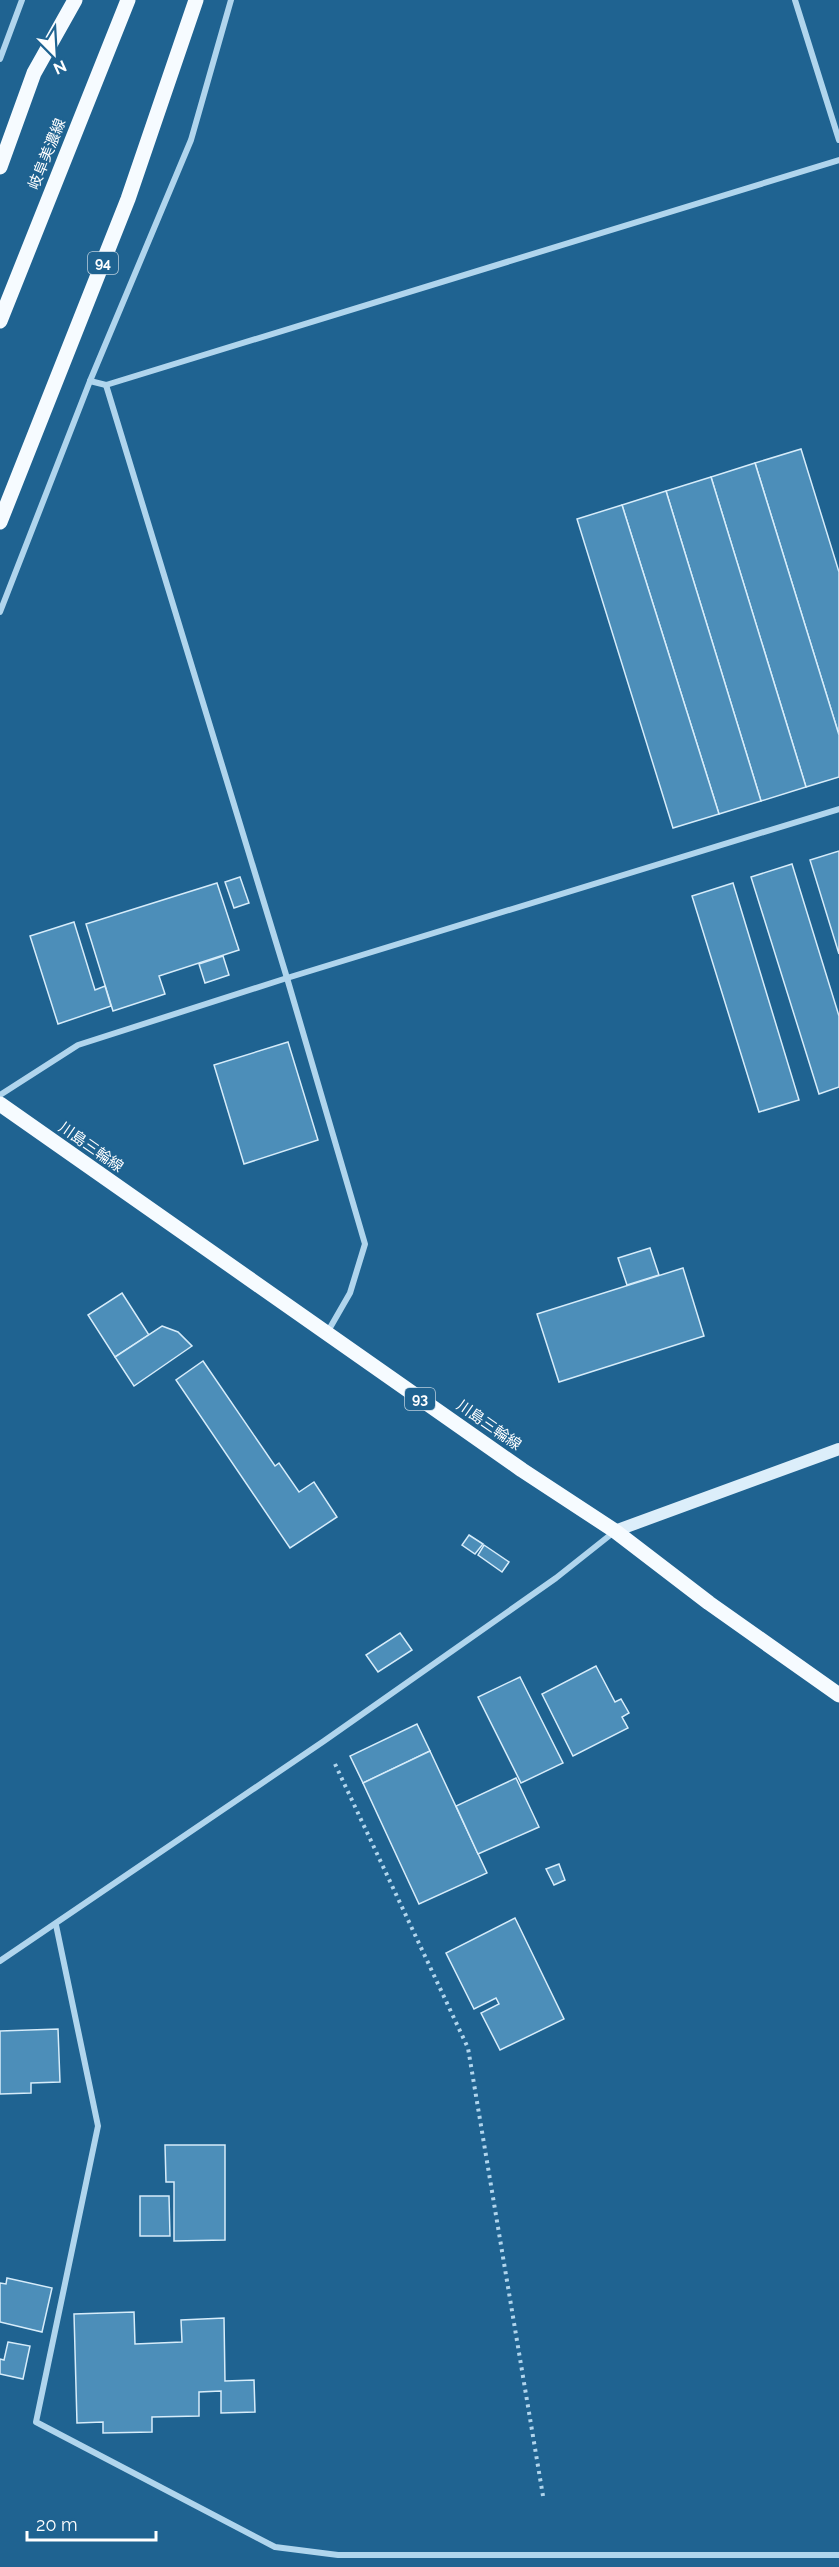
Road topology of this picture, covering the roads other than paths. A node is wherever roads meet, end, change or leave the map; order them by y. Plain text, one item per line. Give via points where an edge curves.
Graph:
1 (75, 0) edge
2 (128, 0) edge
3 (196, 0) edge
4 (231, 0) edge
5 (795, 0) edge
6 (19, 1) edge
7 (0, 59) edge
8 (839, 140) edge
9 (839, 160) edge
10 (0, 167) edge
11 (0, 321) edge
12 (90, 381) junction
13 (106, 385) junction
14 (0, 522) edge
15 (0, 612) edge
16 (839, 809) edge
17 (287, 978) junction
18 (0, 1095) edge
19 (0, 1104) edge
20 (327, 1334) junction
21 (839, 1449) edge
22 (615, 1531) junction
23 (839, 1695) edge
24 (56, 1925) junction
25 (0, 1961) edge
26 (839, 2555) edge

1 - 10 main road via 34,73
2 - 11 main road, 岐阜美濃線
3 - 14 main road, 94 via 128,199
4 - 12 street via 191,140
5 - 8 street
6 - 7 street
9 - 13 street
12 - 13 street
12 - 15 street
13 - 17 street
16 - 17 street
17 - 18 street via 78,1046
17 - 20 street via 364,1244 350,1293
19 - 20 main road, 川島三輪線 / 93
20 - 22 main road, 川島三輪線 / 93
21 - 22 street
22 - 23 main road, 川島三輪線 / 93 via 709,1604
22 - 24 street via 556,1578
24 - 25 street
24 - 26 street via 98,2126 36,2422 275,2547 338,2555

